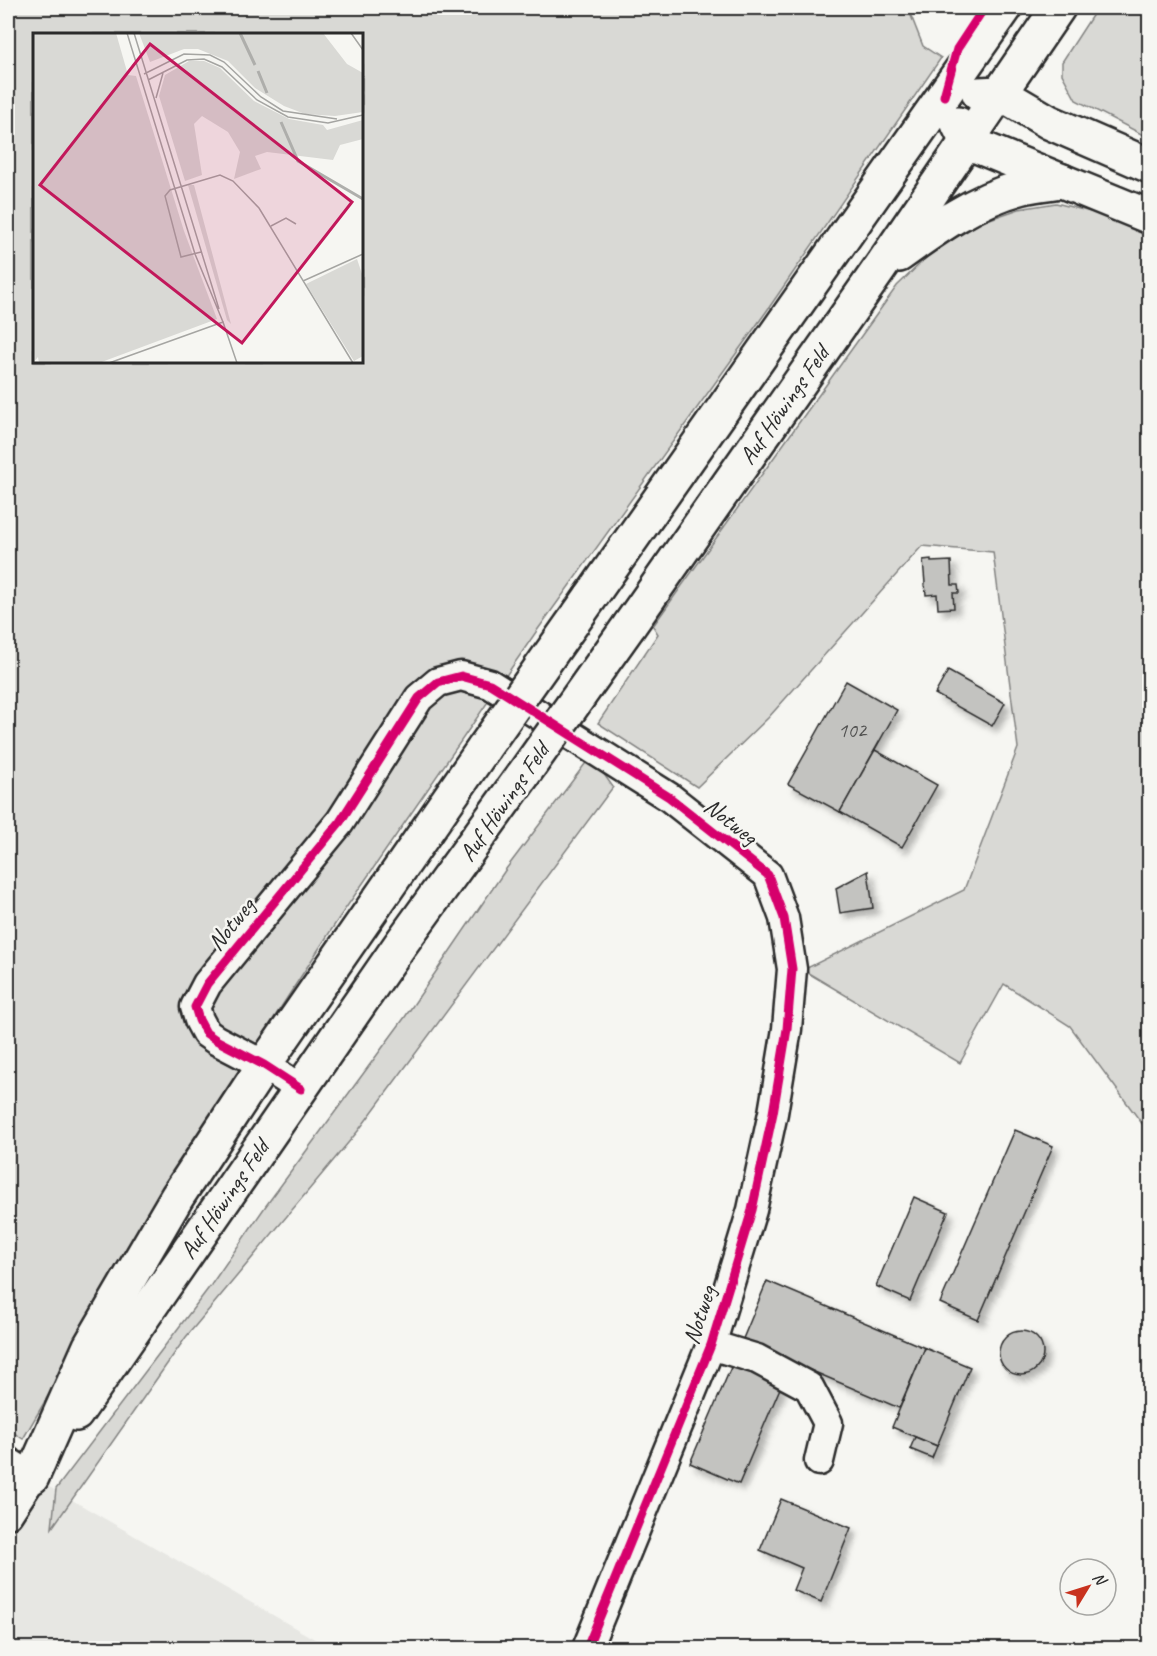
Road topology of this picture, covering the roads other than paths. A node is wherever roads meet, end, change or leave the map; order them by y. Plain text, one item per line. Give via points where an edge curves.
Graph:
1 (1005, 8) edge
2 (1058, 8) edge
3 (1000, 93) junction
4 (944, 96) junction
5 (967, 142) junction
6 (1149, 166) edge
7 (1062, 181) junction
8 (1149, 217) edge
9 (880, 268) junction
10 (264, 1065) junction
11 (301, 1089) junction
12 (711, 1345) junction
13 (819, 1461) dead end
14 (20, 1469) edge
15 (8, 1514) edge
16 (587, 1648) edge

1 - 4 main road, Auf Höwings Feld
2 - 3 main road, Auf Höwings Feld
3 - 4 main road
3 - 5 main road, Auf Höwings Feld
3 - 6 main road via 1049,122
4 - 5 main road
4 - 10 main road, Auf Höwings Feld, bridge
5 - 7 main road
5 - 9 main road, Auf Höwings Feld
7 - 8 main road
7 - 9 main road via 1020,188 979,203
9 - 11 main road, Auf Höwings Feld, bridge
10 - 11 street, Notweg
10 - 12 street, Notweg via 206,1033 195,1007 207,984 340,822 419,698 438,682 461,676 490,684 669,797 768,875 784,918 792,969 787,1029 752,1210
10 - 14 main road, Auf Höwings Feld via 177,1197
11 - 14 main road, Auf Höwings Feld
12 - 13 street via 757,1359 809,1387 828,1423
12 - 16 street, Notweg
14 - 15 street, Auf Höwings Feld

